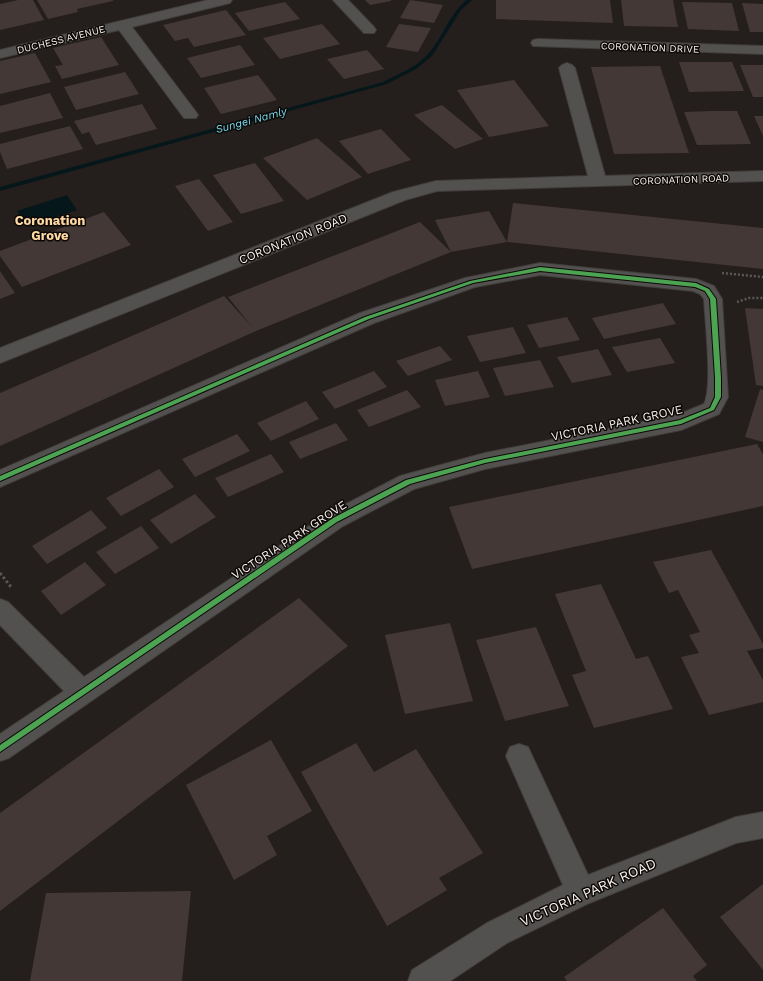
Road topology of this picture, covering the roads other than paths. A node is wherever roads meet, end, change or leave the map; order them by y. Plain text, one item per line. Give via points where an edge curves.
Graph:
1 (225, 0) edge
2 (340, 0) edge
3 (123, 25) junction
4 (369, 30) dead end
5 (538, 43) dead end
6 (763, 50) edge
7 (0, 54) edge
8 (567, 68) dead end
9 (190, 115) dead end
10 (763, 176) edge
11 (598, 181) junction
12 (0, 356) edge
13 (0, 478) edge
14 (0, 609) edge
15 (82, 692) junction
16 (0, 749) edge
17 (518, 756) dead end
18 (763, 826) edge
19 (578, 893) junction
20 (423, 981) edge

1 - 3 street, DUCHESS AVENUE
2 - 4 street
3 - 7 street, DUCHESS AVENUE
3 - 9 street, DUCHESS AVENUE
5 - 6 street, CORONATION DRIVE
8 - 11 street
10 - 11 street, CORONATION ROAD
11 - 12 street, CORONATION ROAD via 436,186 399,196
13 - 15 street, VICTORIA PARK GROVE via 367,318 472,282 540,269 696,285 707,290 713,299 718,397 712,409 681,422 485,462 408,482 335,520
14 - 15 street
15 - 16 street, VICTORIA PARK GROVE
17 - 19 street via 578,886
18 - 19 street, VICTORIA PARK ROAD via 736,830
19 - 20 street, VICTORIA PARK ROAD via 497,933

